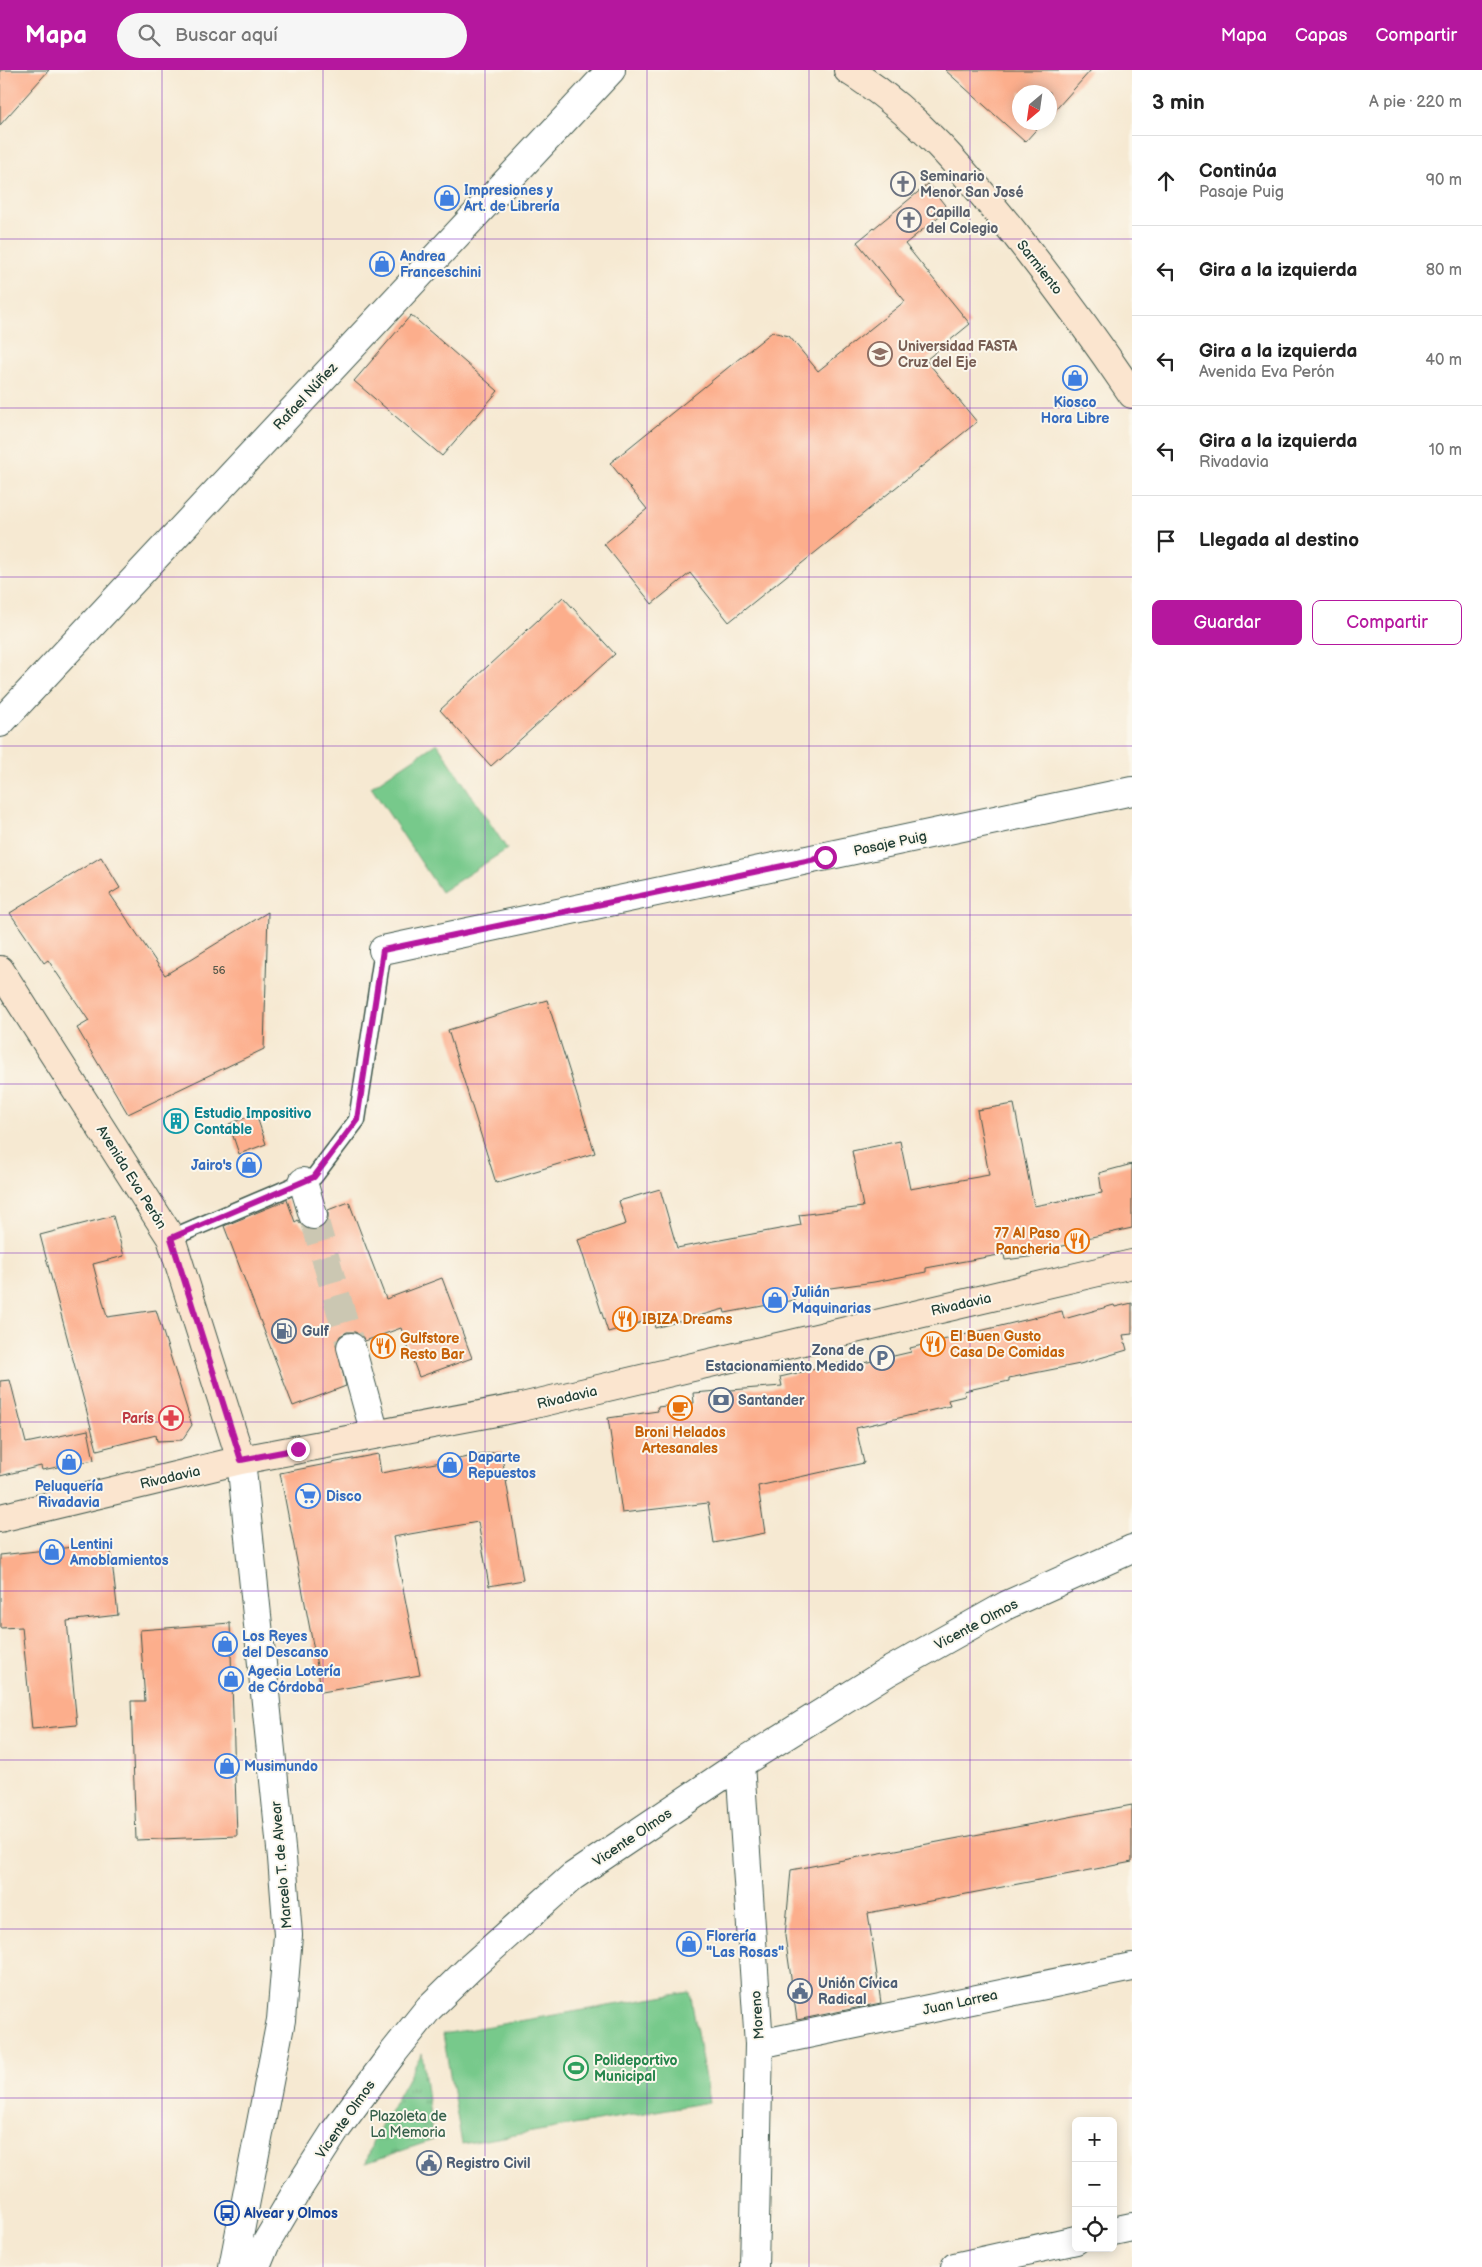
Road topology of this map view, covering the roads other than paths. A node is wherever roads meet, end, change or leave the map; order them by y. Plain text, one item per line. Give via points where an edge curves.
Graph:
1 (611, 70) edge
2 (848, 70) edge
3 (1132, 394) edge
4 (0, 723) edge
5 (1132, 791) edge
6 (383, 950) joint
7 (0, 970) edge
8 (302, 1182) junction
9 (313, 1215) tunnel mouth
10 (171, 1238) junction
11 (1132, 1264) edge
12 (351, 1346) tunnel mouth
13 (375, 1434) junction
14 (241, 1460) junction
15 (0, 1518) edge
16 (1132, 1549) edge
17 (740, 1764) junction
18 (1132, 1967) edge
19 (759, 2044) junction
20 (1132, 2227) edge
21 (1117, 2230) edge
22 (1072, 2241) edge
23 (233, 2267) edge
24 (256, 2267) edge
25 (754, 2267) edge
26 (956, 2267) edge

1 - 4 street, Rafael Núñez
2 - 3 main road, Sarmiento via 932,137 977,187 1067,300
5 - 6 street, Pasaje Puig
6 - 8 lane via 357,1120 314,1177
7 - 10 main road, Avenida Eva Perón
8 - 9 street
8 - 10 lane
10 - 14 main road, Avenida Eva Perón
11 - 13 main road, Rivadavia via 522,1407
12 - 13 street
13 - 14 main road, Rivadavia
14 - 15 main road, Rivadavia
14 - 23 street, Marcelo T. de Alvear via 288,1935 281,2020
16 - 17 street, Vicente Olmos via 1007,1605 886,1673
17 - 19 street, Moreno
17 - 24 street, Vicente Olmos via 572,1878 429,2008 335,2132 265,2245
18 - 19 street, Juan Larrea
19 - 25 street, Moreno
20 - 21 street
22 - 26 street

